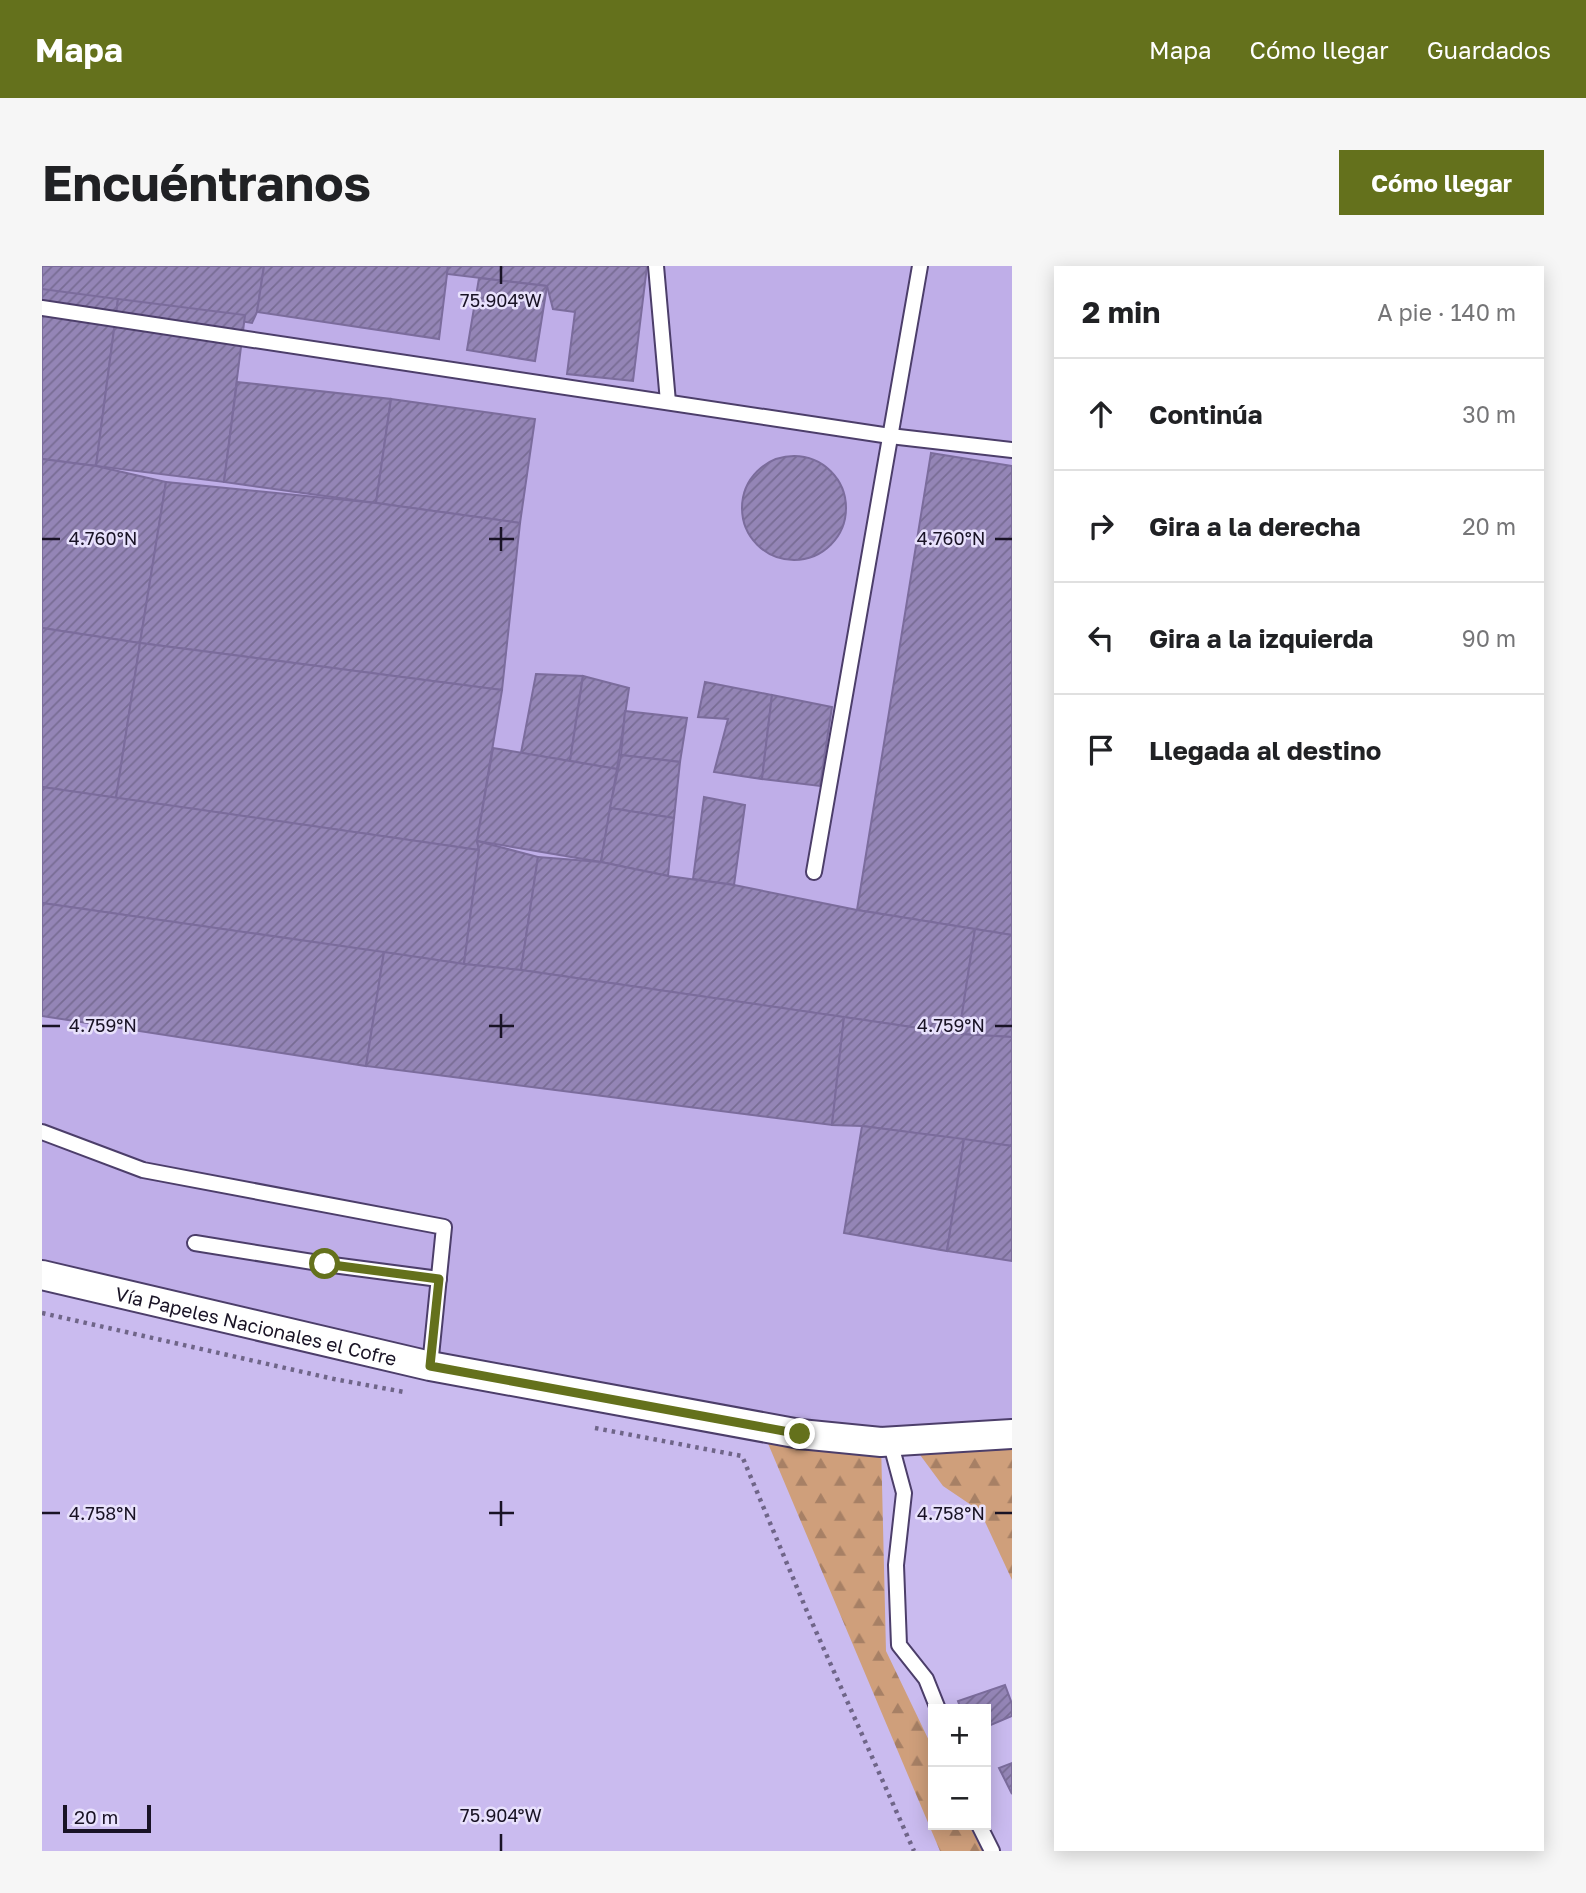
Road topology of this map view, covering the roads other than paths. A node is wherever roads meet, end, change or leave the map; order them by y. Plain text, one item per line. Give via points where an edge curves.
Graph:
1 (656, 266) edge
2 (920, 266) edge
3 (42, 308) edge
4 (668, 402) junction
5 (890, 436) junction
6 (1012, 450) edge
7 (814, 872) dead end
8 (42, 1132) edge
9 (195, 1243) dead end
10 (42, 1275) edge
11 (439, 1279) junction
12 (430, 1366) junction
13 (1012, 1434) edge
14 (890, 1441) junction
15 (936, 1704) edge
16 (982, 1830) edge
17 (992, 1851) edge

1 - 4 lane
2 - 5 lane
3 - 4 lane
4 - 5 lane
5 - 6 lane
5 - 7 lane
8 - 11 lane via 143,1170 444,1227
9 - 11 lane
10 - 12 street, Vía Papeles Nacionales el Cofre
11 - 12 lane
12 - 14 street, Vía Papeles Nacionales el Cofre via 800,1434
13 - 14 street, Vía Papeles Nacionales el Cofre
14 - 15 lane via 904,1493 896,1565 899,1645 926,1679
16 - 17 lane

